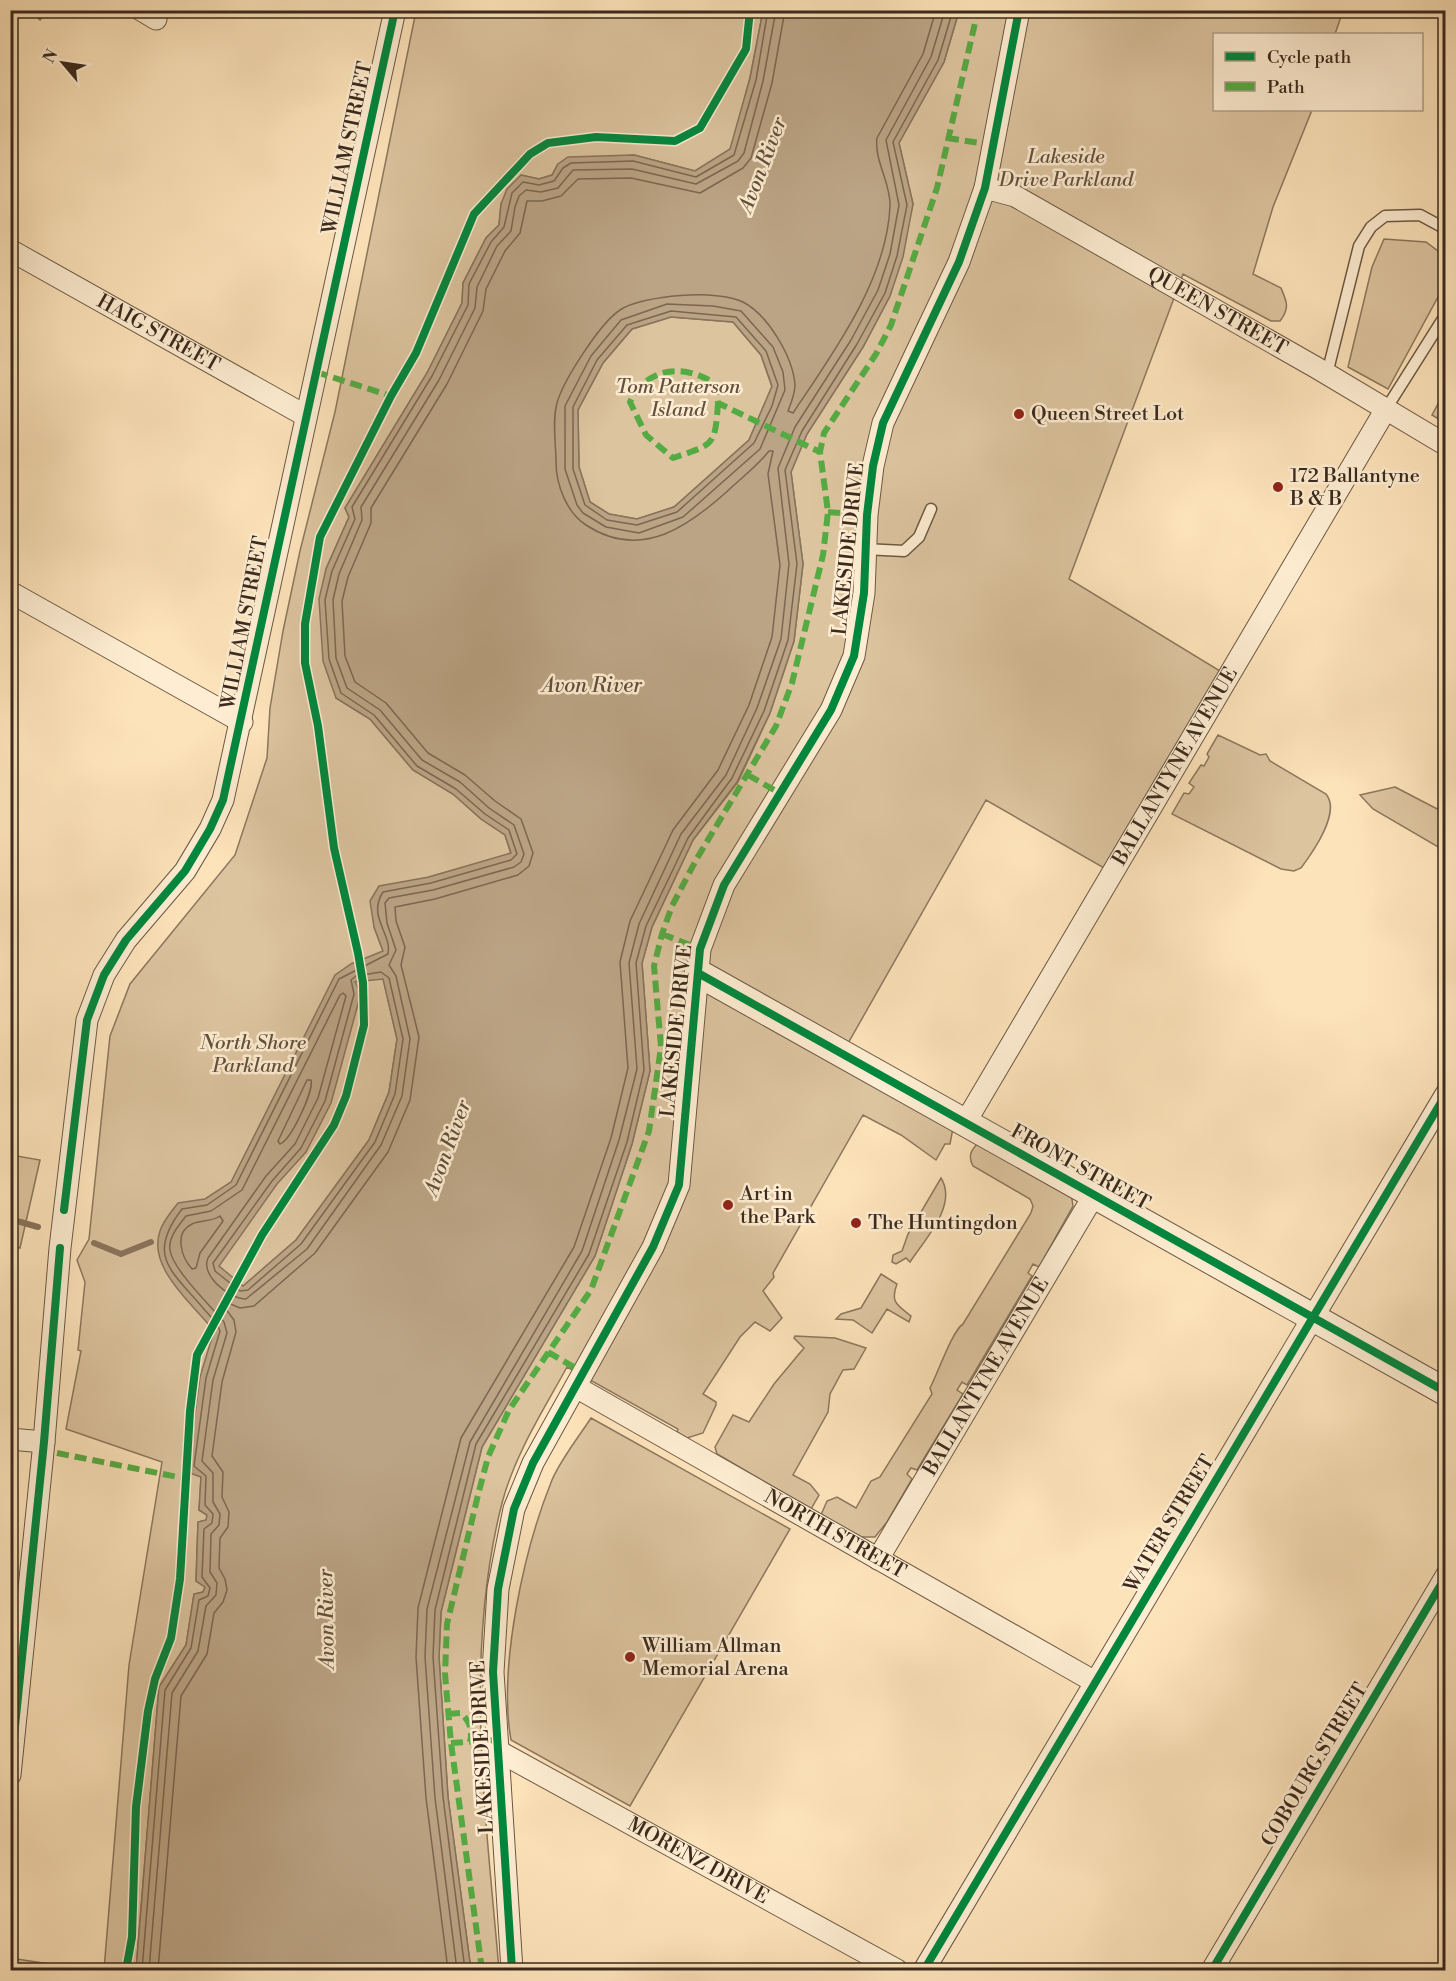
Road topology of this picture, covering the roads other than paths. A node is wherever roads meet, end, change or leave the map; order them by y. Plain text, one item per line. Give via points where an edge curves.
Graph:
1 (395, 10) edge
2 (1019, 10) edge
3 (985, 188) junction
4 (1446, 229) edge
5 (10, 250) edge
6 (1446, 314) edge
7 (1327, 374) junction
8 (1386, 410) junction
9 (306, 416) junction
10 (1446, 445) edge
11 (931, 509) dead end
12 (864, 549) junction
13 (10, 592) edge
14 (242, 722) junction
15 (698, 974) junction
16 (1446, 1094) edge
17 (965, 1123) junction
18 (1094, 1195) junction
19 (1312, 1318) junction
20 (576, 1387) junction
21 (1446, 1392) edge
22 (10, 1439) edge
23 (44, 1442) junction
24 (878, 1559) junction
25 (1446, 1576) edge
26 (1095, 1682) junction
27 (498, 1751) junction
28 (10, 1775) edge
29 (512, 1971) edge
30 (897, 1971) edge
31 (924, 1971) edge
32 (1212, 1971) edge

1 - 9 street, WILLIAM STREET
2 - 3 street, LAKESIDE DRIVE
3 - 7 street, QUEEN STREET via 1015,196
3 - 12 street, LAKESIDE DRIVE via 959,262 883,423 873,466
4 - 7 lane via 1420,215 1384,216 1371,227 1359,246
5 - 9 street, HAIG STREET
6 - 8 lane
7 - 8 street, QUEEN STREET
8 - 10 street, QUEEN STREET
8 - 17 street, BALLANTYNE AVENUE
9 - 14 street, WILLIAM STREET
11 - 12 lane via 919,537 904,551
12 - 15 street, LAKESIDE DRIVE via 864,593 854,656 831,710 724,885 706,927
13 - 14 street
14 - 23 street, WILLIAM STREET via 223,800 210,829 185,871 126,940 104,975 87,1020 60,1248
15 - 17 street, FRONT STREET
15 - 20 street, LAKESIDE DRIVE via 679,1185 653,1247
16 - 19 street, WATER STREET
17 - 18 street, FRONT STREET
18 - 19 street, FRONT STREET
18 - 24 street, BALLANTYNE AVENUE
19 - 21 street, FRONT STREET
19 - 26 street, WATER STREET
20 - 24 street, NORTH STREET
20 - 27 street, LAKESIDE DRIVE via 533,1463 514,1509 498,1589 493,1672
22 - 23 street
23 - 28 street, WILLIAM STREET
24 - 26 street, NORTH STREET
25 - 32 street, COBOURG STREET
26 - 31 street, WATER STREET
27 - 29 street, LAKESIDE DRIVE
27 - 30 street, MORENZ DRIVE

